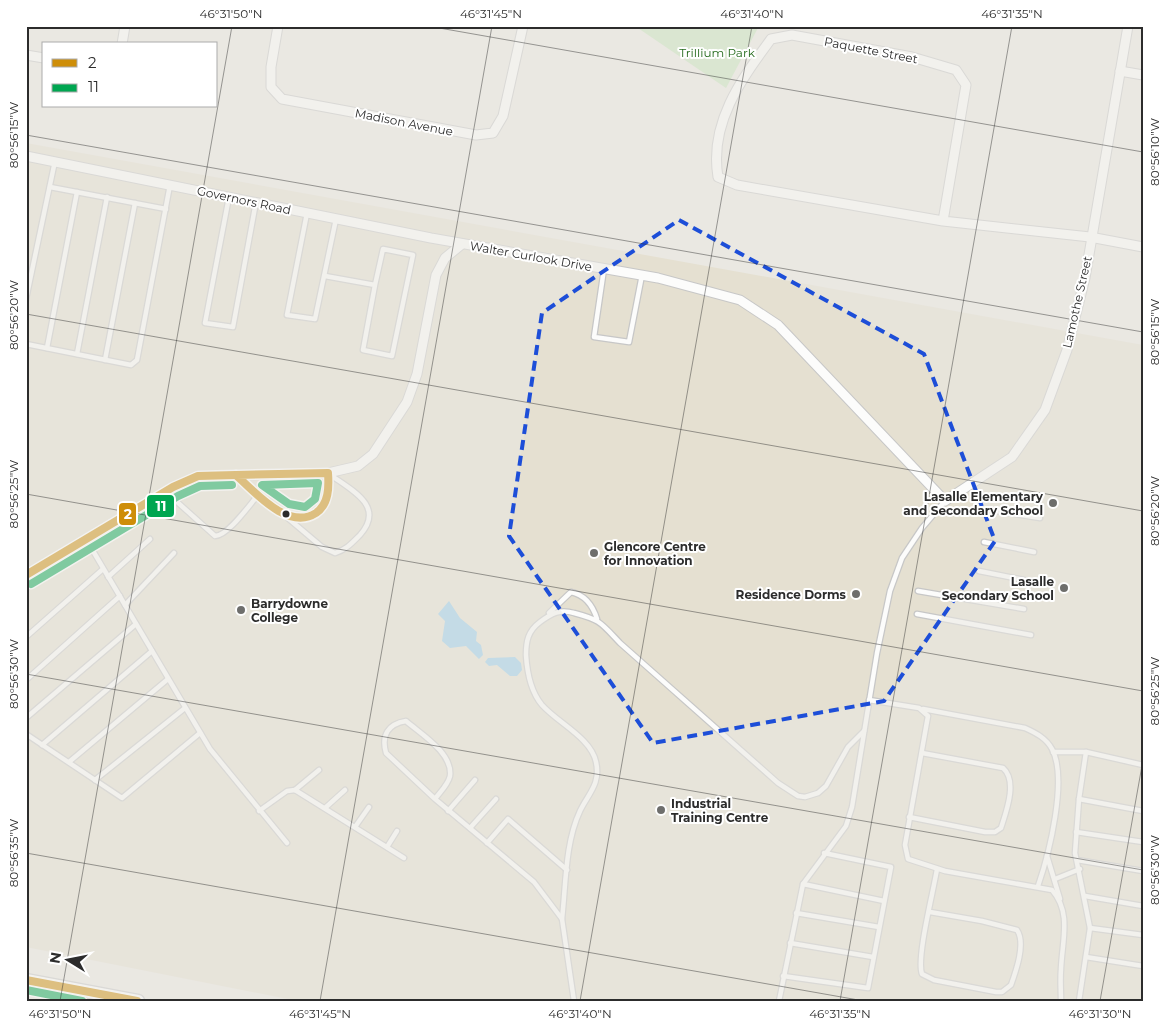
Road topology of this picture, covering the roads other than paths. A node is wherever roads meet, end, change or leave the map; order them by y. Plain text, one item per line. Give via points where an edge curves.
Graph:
1 (125, 26) edge
2 (278, 26) edge
3 (523, 26) edge
4 (1128, 26) edge
5 (122, 42) edge
6 (26, 55) edge
7 (42, 58) edge
8 (1120, 71) junction
9 (1143, 75) edge
10 (26, 156) edge
11 (55, 162) junction
12 (170, 185) junction
13 (50, 187) junction
14 (77, 192) junction
15 (106, 197) junction
16 (229, 197) junction
17 (256, 202) junction
18 (135, 203) junction
19 (166, 209) junction
20 (307, 213) junction
21 (336, 219) junction
22 (943, 222) junction
23 (1090, 237) junction
24 (462, 244) junction
25 (1143, 247) edge
26 (604, 269) junction
27 (325, 276) junction
28 (642, 276) junction
29 (375, 285) junction
30 (26, 299) edge
31 (26, 344) edge
32 (46, 348) junction
33 (77, 354) junction
34 (105, 360) junction
35 (236, 474) junction
36 (328, 474) junction
37 (166, 492) junction
38 (259, 494) junction
39 (945, 501) junction
40 (990, 510) dead end
41 (280, 512) junction
42 (1040, 518) dead end
43 (85, 538) junction
44 (150, 539) dead end
45 (984, 542) dead end
46 (174, 552) dead end
47 (1034, 552) dead end
48 (103, 569) junction
49 (978, 571) dead end
50 (26, 575) edge
51 (108, 576) junction
52 (1028, 581) dead end
53 (918, 591) dead end
54 (120, 596) junction
55 (125, 605) junction
56 (1024, 609) dead end
57 (917, 614) dead end
58 (545, 618) junction
59 (597, 619) junction
60 (136, 624) junction
61 (1031, 635) dead end
62 (26, 637) edge
63 (152, 651) junction
64 (168, 679) junction
65 (26, 680) edge
66 (869, 700) junction
67 (186, 708) junction
68 (919, 708) junction
69 (26, 718) edge
70 (864, 731) junction
71 (200, 733) junction
72 (26, 734) edge
73 (42, 745) junction
74 (1053, 752) junction
75 (1086, 752) junction
76 (922, 753) junction
77 (68, 762) junction
78 (1143, 765) edge
79 (319, 770) dead end
80 (94, 780) junction
81 (475, 780) dead end
82 (295, 790) junction
83 (345, 790) dead end
84 (435, 799) junction
85 (496, 799) dead end
86 (1079, 799) junction
87 (369, 807) dead end
88 (324, 808) junction
89 (259, 811) junction
90 (448, 811) junction
91 (1143, 811) edge
92 (909, 817) junction
93 (355, 827) junction
94 (470, 828) junction
95 (397, 830) dead end
96 (1076, 832) junction
97 (1143, 842) edge
98 (487, 843) junction
99 (287, 844) dead end
100 (387, 847) junction
101 (824, 853) junction
102 (1047, 856) junction
103 (404, 858) dead end
104 (1077, 860) junction
105 (937, 869) junction
106 (1080, 869) junction
107 (567, 870) junction
108 (1143, 870) edge
109 (1055, 879) junction
110 (803, 884) junction
111 (1038, 886) junction
112 (1085, 896) junction
113 (884, 900) junction
114 (1061, 900) junction
115 (1143, 906) edge
116 (930, 912) junction
117 (796, 913) junction
118 (562, 919) junction
119 (879, 927) junction
120 (1090, 928) junction
121 (1143, 935) edge
122 (790, 942) junction
123 (873, 957) junction
124 (1086, 957) junction
125 (1143, 966) edge
126 (783, 976) junction
127 (26, 980) edge
128 (138, 1001) edge
129 (574, 1001) edge
130 (779, 1001) edge
131 (1061, 1001) edge
132 (1079, 1001) edge

1 - 5 street
2 - 3 street, Madison Avenue via 271,87 282,99 476,135 493,133 503,116
4 - 8 street, Lamothe Street
6 - 7 street
8 - 9 street
8 - 23 street, Lamothe Street
10 - 11 street, Governors Road
11 - 12 street, Governors Road
11 - 13 lane
12 - 16 street, Governors Road
12 - 19 lane
13 - 14 lane
13 - 30 lane
14 - 15 lane
14 - 32 lane
15 - 18 lane
15 - 33 lane
16 - 17 street, Governors Road
16 - 17 lane via 204,323 233,327
17 - 20 street, Governors Road
18 - 19 lane
18 - 34 lane
19 - 34 lane via 137,360 131,365
20 - 21 street, Governors Road
20 - 27 lane via 287,315 315,319
21 - 24 street, Governors Road
21 - 27 lane
22 - 22 street, Paquette Street via 966,85 956,70 912,57 792,35 771,39 728,106 715,157 718,176 737,185
22 - 23 street, Paquette Street
23 - 25 street, Paquette Street
23 - 39 street, Lamothe Street via 1085,278 1067,350 1044,410 1012,458
24 - 26 street, Walter Curlook Drive
24 - 36 street, Walter Curlook Drive via 445,258 436,275 417,374 407,402 373,454 358,466
26 - 28 street, Walter Curlook Drive
26 - 28 lane via 594,337 629,342
27 - 29 lane
28 - 39 street, Walter Curlook Drive via 740,300 778,325
29 - 29 lane via 383,249 413,255 392,356 363,350
31 - 32 lane
32 - 33 lane
33 - 34 lane
35 - 36 street, Walter Curlook Drive
35 - 37 street, Walter Curlook Drive via 198,476
35 - 38 lane
36 - 41 lane via 328,495 324,505 314,514 293,518
36 - 41 lane via 363,499 370,512 369,524 345,550 335,554 322,547
37 - 38 lane via 215,536 229,528
37 - 43 street, Walter Curlook Drive
38 - 41 lane
39 - 66 lane via 902,558 890,592
40 - 42 lane
43 - 48 lane
43 - 50 street, Walter Curlook Drive
44 - 51 lane
45 - 47 lane
46 - 55 lane
48 - 51 lane
48 - 62 lane
49 - 52 lane
51 - 54 lane
53 - 56 lane
54 - 55 lane
54 - 65 lane
55 - 60 lane
57 - 61 lane
58 - 59 lane via 563,610
58 - 59 lane via 571,592 593,606
58 - 107 lane via 527,637 532,688 541,704 585,743 596,761 595,786 574,827
59 - 70 lane via 771,776 798,796 811,797 826,786 848,747
60 - 63 lane
60 - 69 lane
63 - 64 lane
63 - 73 lane
64 - 67 lane
64 - 77 lane
66 - 68 lane
66 - 70 lane
67 - 71 lane
67 - 80 lane
68 - 74 lane via 1025,728 1040,735
68 - 76 lane via 928,716
70 - 101 lane via 846,826
71 - 80 lane via 122,798
71 - 89 lane
72 - 73 lane
73 - 77 lane
74 - 75 lane
74 - 102 lane via 1059,770 1056,810
75 - 78 lane
75 - 86 lane
76 - 92 lane
76 - 92 lane via 1003,768 1011,780 1009,796 1001,828 995,832
77 - 80 lane
79 - 82 lane
81 - 90 lane
82 - 88 lane
82 - 89 lane via 287,790
83 - 88 lane
84 - 84 lane via 386,753 383,743 391,726 406,721 445,756 450,777
84 - 90 lane
85 - 94 lane
86 - 91 lane
86 - 96 lane
87 - 93 lane
88 - 93 lane
89 - 99 lane
90 - 94 lane
92 - 105 lane via 905,845 908,859
93 - 100 lane
94 - 98 lane
95 - 100 lane
96 - 97 lane
96 - 104 lane
98 - 107 lane via 508,819
98 - 118 lane via 534,882
100 - 103 lane
101 - 110 lane
101 - 113 lane via 891,867
102 - 109 lane
102 - 111 lane
104 - 106 lane
104 - 108 lane
105 - 111 lane
105 - 116 lane
106 - 109 lane
106 - 112 lane
107 - 118 lane
109 - 114 lane
110 - 113 lane
110 - 117 lane
111 - 114 lane via 1052,890
112 - 115 lane
112 - 120 lane
113 - 119 lane
114 - 131 lane via 1065,923
116 - 116 lane via 920,970 924,977 996,992 1002,992 1011,985 1020,943 1017,930
117 - 119 lane
117 - 122 lane
118 - 129 lane
119 - 123 lane
120 - 121 lane
120 - 124 lane
122 - 123 lane
122 - 126 lane
123 - 126 lane via 868,988
124 - 125 lane
124 - 132 lane
126 - 130 lane
127 - 128 main road

